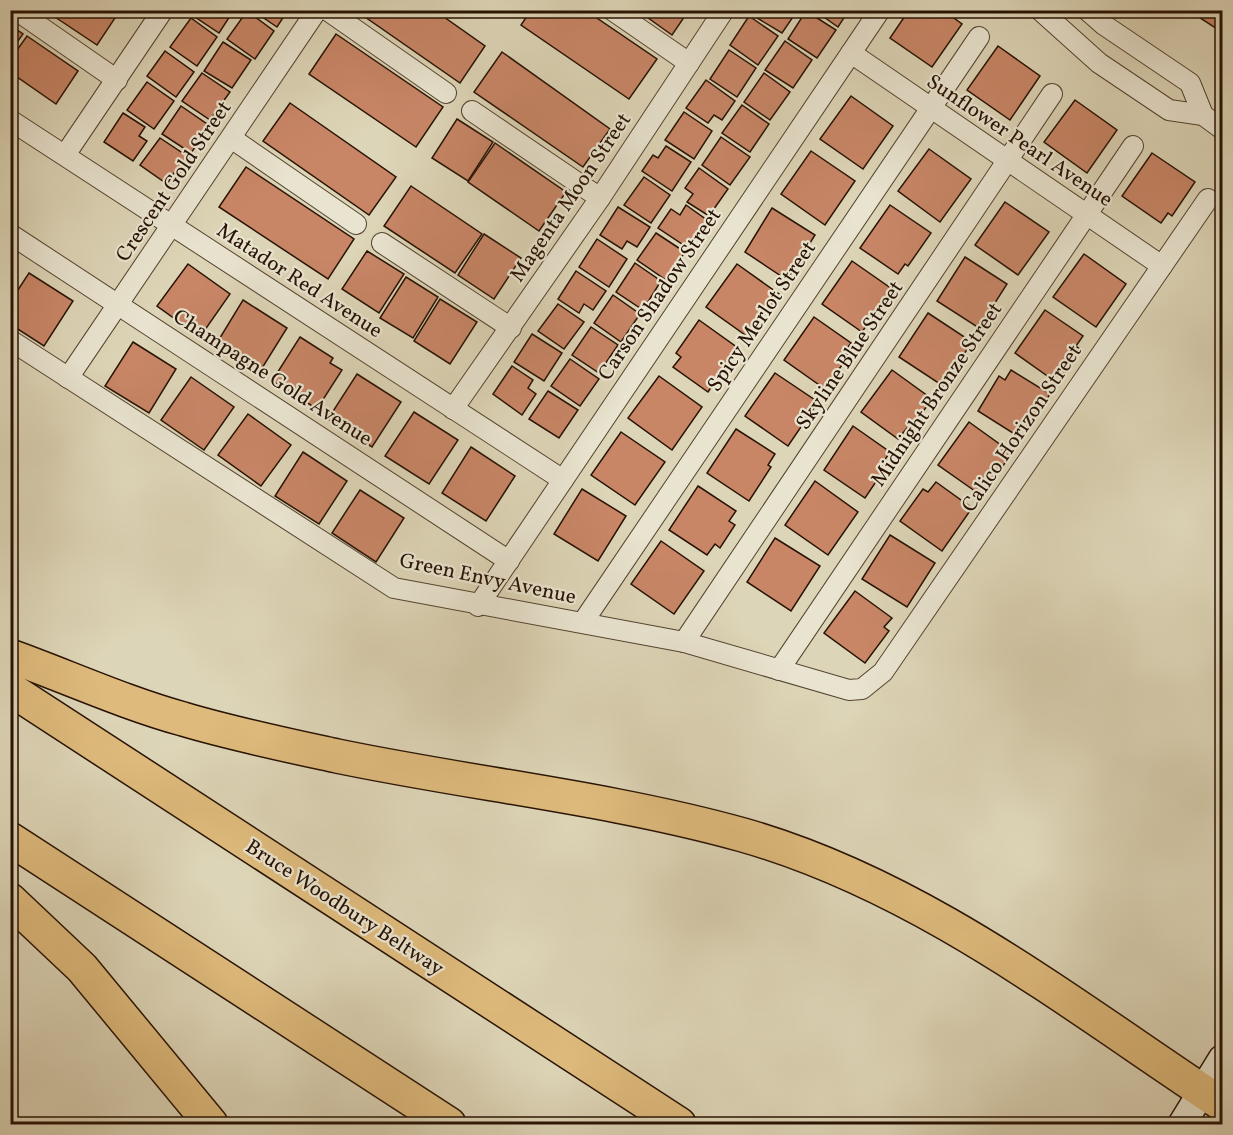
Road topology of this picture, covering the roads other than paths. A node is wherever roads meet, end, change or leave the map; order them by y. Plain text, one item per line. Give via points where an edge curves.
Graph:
1 (16, 10) edge
2 (163, 10) edge
3 (317, 10) edge
4 (327, 10) edge
5 (612, 10) edge
6 (724, 10) edge
7 (880, 10) edge
8 (1040, 10) edge
9 (1087, 10) edge
10 (979, 37) dead end
11 (851, 53) junction
12 (688, 63) junction
13 (117, 80) junction
14 (446, 93) dead end
15 (1052, 94) dead end
16 (932, 108) junction
17 (472, 111) dead end
18 (1203, 115) junction
19 (10, 120) edge
20 (1222, 129) edge
21 (231, 138) junction
22 (1133, 146) dead end
23 (64, 155) junction
24 (1009, 161) junction
25 (600, 198) junction
26 (1208, 199) dead end
27 (1086, 214) junction
28 (356, 224) dead end
29 (173, 225) junction
30 (10, 234) edge
31 (382, 243) dead end
32 (1162, 266) junction
33 (117, 304) junction
34 (511, 328) junction
35 (10, 340) edge
36 (68, 378) junction
37 (453, 409) junction
38 (563, 480) junction
39 (509, 561) junction
40 (478, 606) junction
41 (583, 622) junction
42 (684, 642) junction
43 (10, 656) edge
44 (779, 670) junction
45 (871, 682) joint
46 (10, 689) edge
47 (10, 839) edge
48 (10, 900) edge
49 (1222, 1059) edge
50 (1213, 1098) edge
51 (211, 1125) edge
52 (449, 1125) edge
53 (679, 1125) edge
54 (1182, 1125) edge

1 - 13 street
2 - 13 street
3 - 21 street, Crescent Gold Street
4 - 14 street
5 - 12 street
6 - 12 street, Magenta Moon Street
7 - 11 street, Carson Shadow Street
8 - 18 street via 1099,63 1169,110
9 - 18 street via 1104,26 1190,83
10 - 16 street, Spicy Merlot Street
11 - 16 street, Sunflower Pearl Avenue
11 - 38 street, Carson Shadow Street
12 - 25 street, Magenta Moon Street
13 - 23 street
15 - 24 street, Skyline Blue Street
16 - 24 street, Sunflower Pearl Avenue
16 - 41 street, Spicy Merlot Street
17 - 25 street
18 - 20 street
19 - 23 street, Matador Red Avenue
21 - 28 street
21 - 29 street, Crescent Gold Street
22 - 27 street, Midnight Bronze Street
23 - 29 street, Matador Red Avenue
24 - 27 street, Sunflower Pearl Avenue
24 - 42 street, Skyline Blue Street
25 - 34 street, Magenta Moon Street
26 - 32 street, Calico Horizon Street
27 - 32 street, Sunflower Pearl Avenue
27 - 44 street, Midnight Bronze Street
29 - 33 street, Crescent Gold Street
29 - 37 street, Matador Red Avenue
30 - 33 street, Champagne Gold Avenue
31 - 34 street
32 - 45 street, Calico Horizon Street via 883,672
33 - 36 street, Crescent Gold Street
33 - 39 street, Champagne Gold Avenue
34 - 37 street, Magenta Moon Street
35 - 36 street, Green Envy Avenue
36 - 40 street, Green Envy Avenue via 394,588
37 - 38 street, Matador Red Avenue
38 - 39 street, Carson Shadow Street
39 - 40 street, Carson Shadow Street
40 - 41 street, Green Envy Avenue
41 - 42 street, Green Envy Avenue
42 - 44 street, Green Envy Avenue
43 - 50 highway via 182,719 339,756 547,791 744,835 905,901 973,939
44 - 45 street, Green Envy Avenue via 849,690 862,689
46 - 53 highway, Bruce Woodbury Beltway
47 - 52 highway
48 - 51 highway via 82,968
49 - 50 main road
50 - 54 main road

